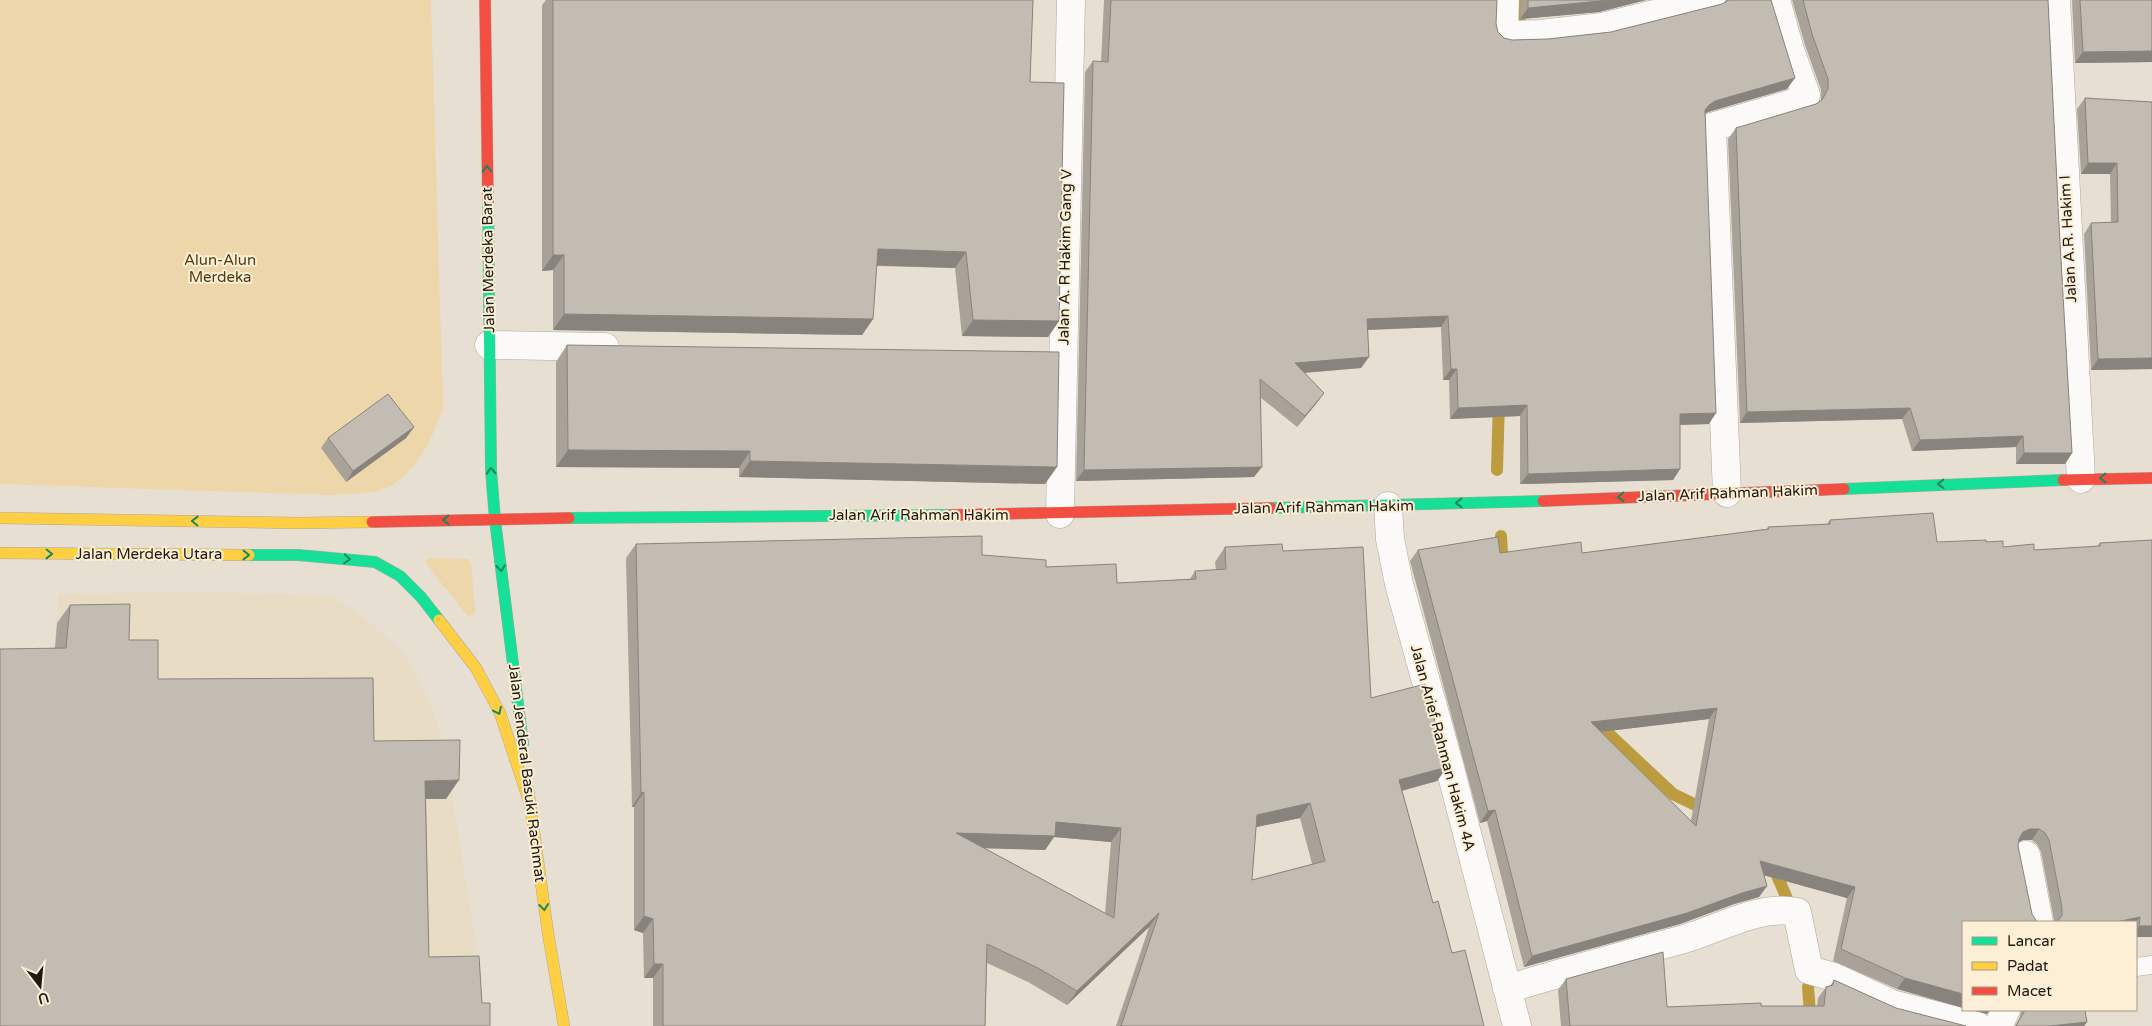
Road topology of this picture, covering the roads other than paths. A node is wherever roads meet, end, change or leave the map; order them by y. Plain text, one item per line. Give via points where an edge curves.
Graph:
1 (485, 0) edge
2 (1071, 0) edge
3 (1505, 0) edge
4 (1711, 0) edge
5 (1776, 0) edge
6 (2056, 0) edge
7 (489, 345) junction
8 (634, 347) edge
9 (2152, 478) edge
10 (2080, 479) junction
11 (1727, 493) junction
12 (1388, 506) junction
13 (1060, 514) junction
14 (0, 518) edge
15 (495, 520) junction
16 (0, 553) edge
17 (531, 807) junction
18 (2026, 855) dead end
19 (2039, 921) edge
20 (2152, 964) edge
21 (2137, 967) edge
22 (1507, 989) junction
23 (2006, 1011) edge
24 (1895, 1015) edge
25 (564, 1026) edge
26 (1517, 1026) edge
27 (1977, 1026) edge
28 (1998, 1026) edge

7 -> 1 main road, Jalan Merdeka Barat
2 - 13 street, Jalan A. R Hakim Gang V via 1053,353
3 - 4 street via 1504,35 1602,27
5 - 11 street via 1806,95 1804,100 1712,127
6 - 10 street, Jalan A.R. Hakim I
7 - 8 street
15 -> 7 main road, Jalan Merdeka Barat
9 -> 10 main road, Jalan Arif Rahman Hakim
10 -> 11 main road, Jalan Arif Rahman Hakim
11 -> 12 main road, Jalan Arif Rahman Hakim
12 - 13 main road, Jalan Arif Rahman Hakim
12 - 22 street, Jalan Arief Rahman Hakim 4A via 1390,539 1399,584
13 - 15 main road, Jalan Arif Rahman Hakim
15 -> 14 main road, Jalan Arif Rahman Hakim via 296,523
15 -> 17 main road, Jalan Jenderal Basuki Rachmat
16 -> 17 main road, Jalan Merdeka Utara via 298,555 375,562 400,576 421,597 476,668 500,713
17 -> 25 main road, Jalan Jenderal Basuki Rachmat
18 - 19 street
20 - 21 lane
22 - 24 street via 1686,938 1749,916 1783,909 1797,912 1809,970 1834,977
22 - 26 street, Jalan Arief Rahman Hakim 4A
23 - 28 street
24 - 27 street

